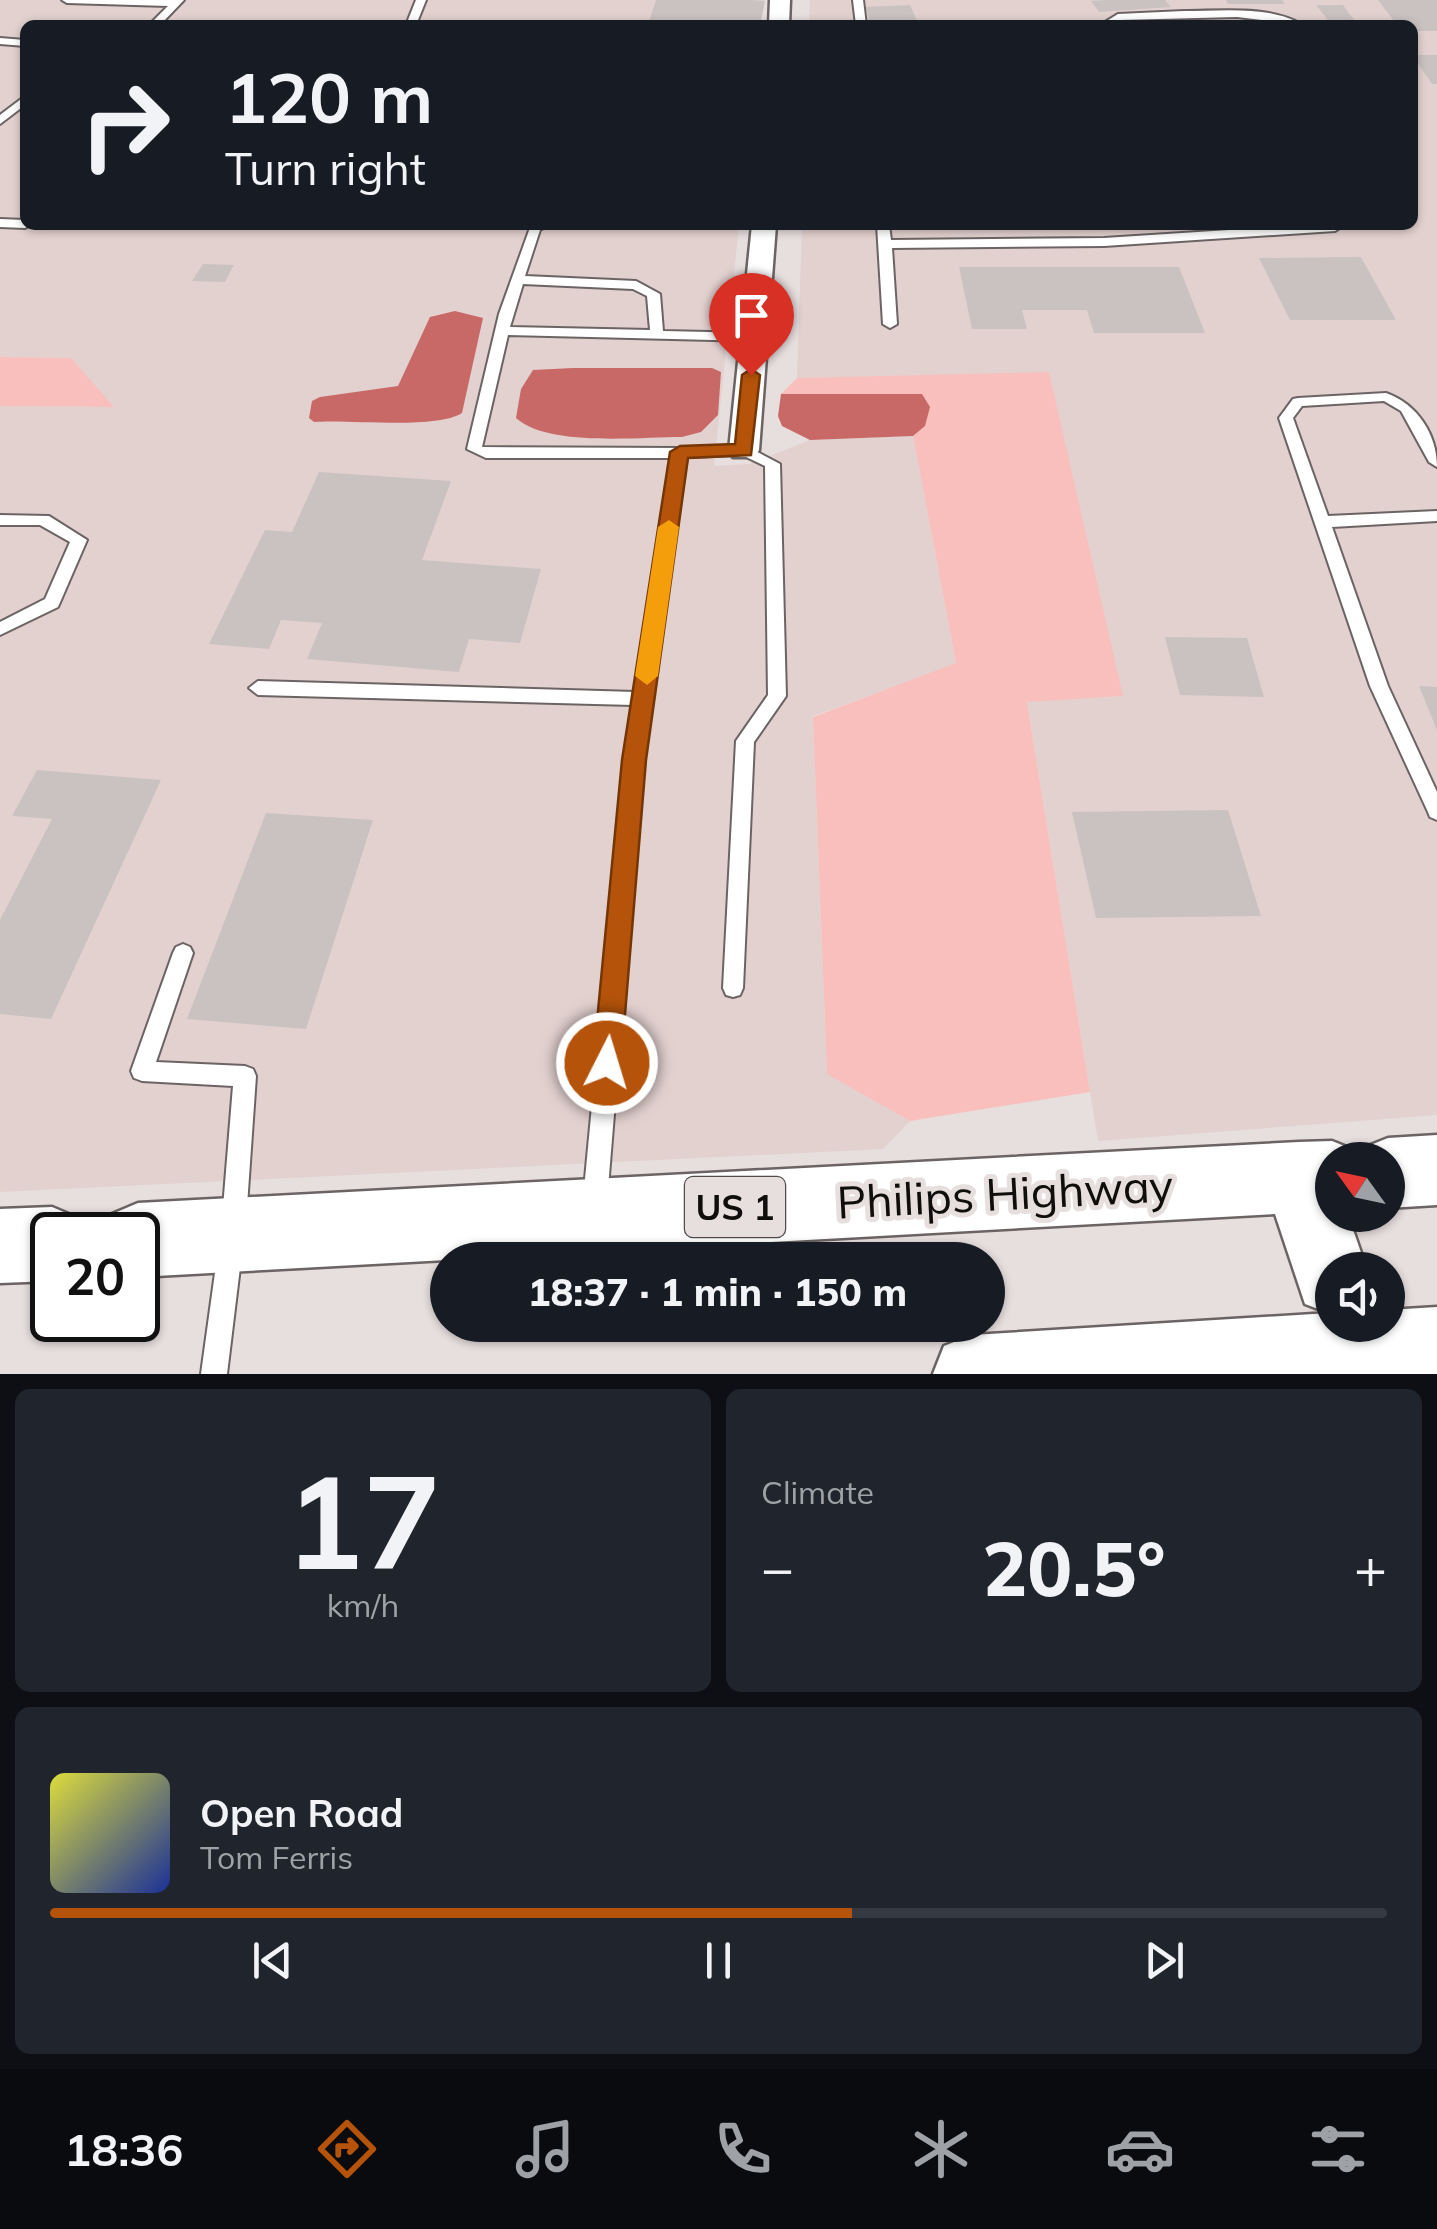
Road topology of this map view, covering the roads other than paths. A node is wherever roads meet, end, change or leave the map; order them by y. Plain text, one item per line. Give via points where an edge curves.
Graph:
1 (67, 0) edge
2 (1198, 0) edge
3 (178, 2) edge
4 (1208, 15) junction
5 (159, 20) edge
6 (1116, 20) edge
7 (1280, 20) edge
8 (20, 103) edge
9 (0, 121) edge
10 (534, 230) edge
11 (764, 230) edge
12 (884, 230) edge
13 (1053, 230) edge
14 (1279, 230) edge
15 (1058, 242) junction
16 (886, 244) junction
17 (518, 280) junction
18 (890, 324) dead end
19 (502, 331) junction
20 (657, 335) junction
21 (754, 337) junction
22 (744, 450) junction
23 (680, 452) junction
24 (1437, 462) edge
25 (1437, 516) edge
26 (0, 520) edge
27 (1322, 522) junction
28 (0, 630) edge
29 (258, 688) dead end
30 (643, 699) junction
31 (1437, 812) edge
32 (183, 952) dead end
33 (733, 988) dead end
34 (1437, 1170) edge
35 (1405, 1172) edge
36 (1315, 1177) edge
37 (594, 1215) junction
38 (232, 1235) junction
39 (160, 1239) edge
40 (30, 1245) edge
41 (0, 1246) edge
42 (1437, 1346) edge
43 (1358, 1350) edge
44 (214, 1374) edge
45 (972, 1374) edge

1 - 3 lane
2 - 4 lane
3 - 5 lane
4 - 6 lane
4 - 7 lane
8 - 9 lane
10 - 17 lane
11 - 21 street
12 - 16 lane
13 - 15 lane
14 - 15 lane
15 - 16 lane
16 - 18 lane
17 - 19 lane
17 - 20 lane via 636,285 653,294
19 - 20 lane
19 - 23 lane via 474,449
20 - 21 lane
21 - 22 street
22 - 23 lane
22 - 33 lane via 772,464 777,696 745,741
23 - 30 lane
24 - 27 lane via 1407,408 1386,397 1298,402 1286,418
25 - 27 lane
26 - 28 lane via 43,520 79,540 52,602
27 - 31 lane via 1379,686
29 - 30 lane
30 - 37 lane
32 - 38 lane via 142,1071 245,1076
34 - 35 main road
36 - 37 main road, Philips Highway / US 1
37 - 38 main road, Philips Highway / US 1
38 - 39 main road, Philips Highway / US 1
38 - 44 lane
40 - 41 main road
42 - 43 main road
43 - 45 main road

